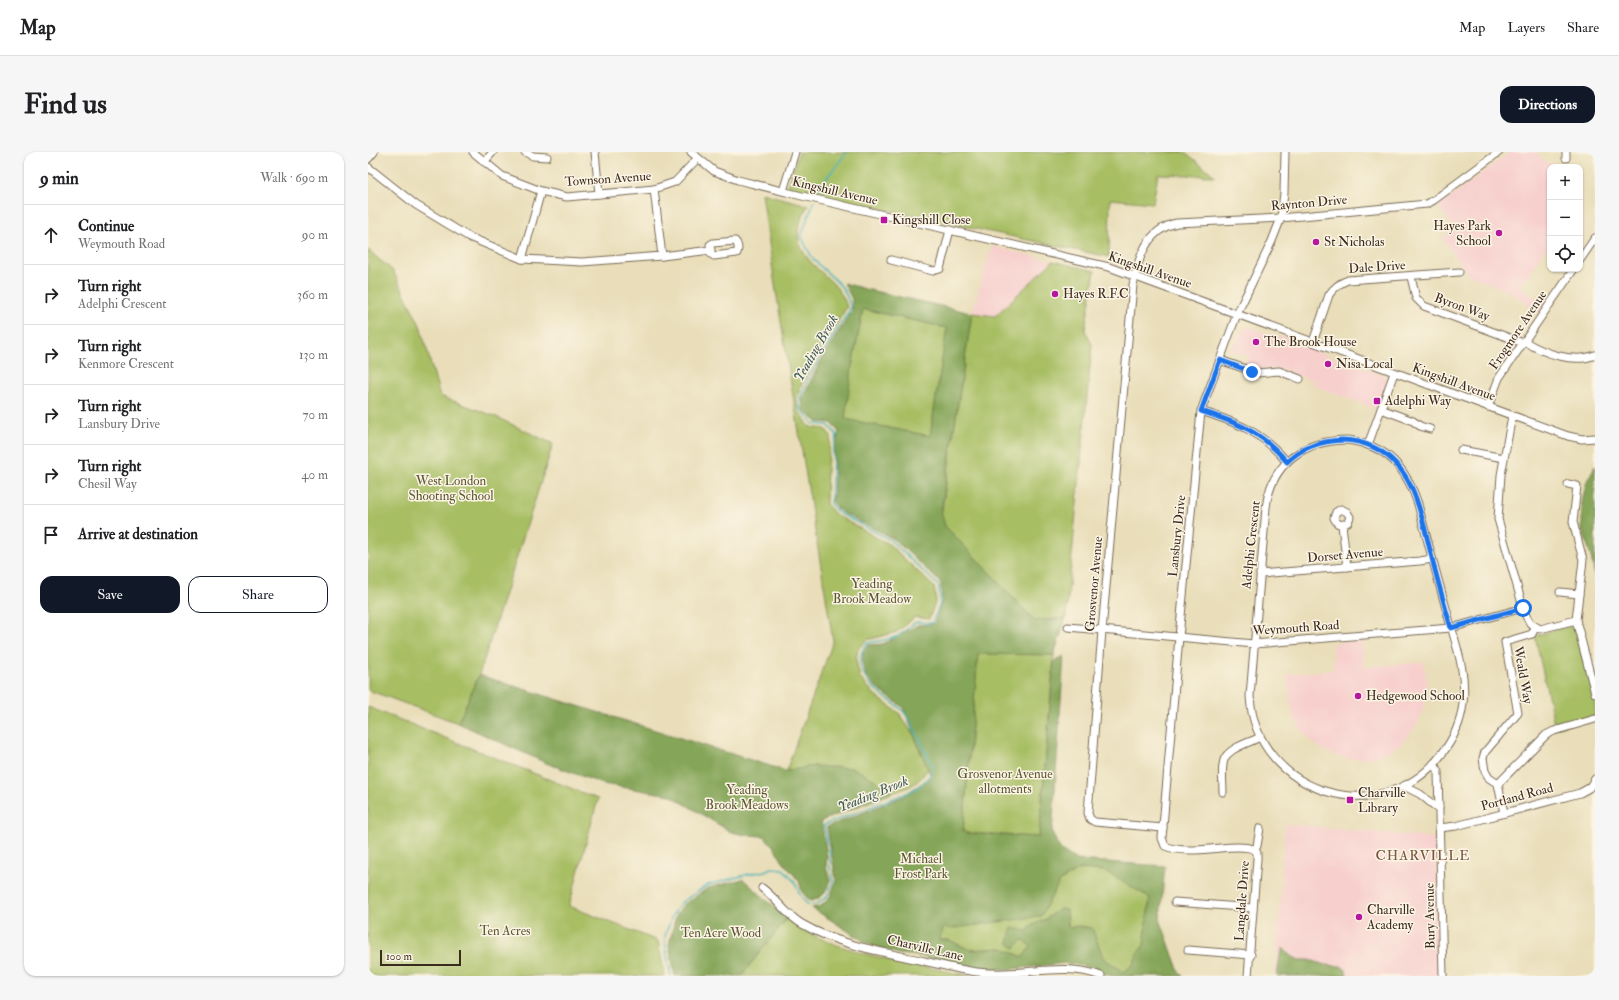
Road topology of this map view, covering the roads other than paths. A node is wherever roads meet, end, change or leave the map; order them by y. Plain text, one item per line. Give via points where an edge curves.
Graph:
1 (374, 152) edge
2 (473, 152) edge
3 (493, 152) edge
4 (525, 152) edge
5 (594, 152) edge
6 (690, 152) edge
7 (795, 152) edge
8 (1285, 152) edge
9 (1499, 152) edge
10 (546, 157) dead end
11 (368, 158) edge
12 (697, 159) junction
13 (484, 162) junction
14 (368, 167) edge
15 (654, 189) junction
16 (541, 191) junction
17 (783, 191) junction
18 (599, 194) junction
19 (1281, 218) junction
20 (950, 230) junction
21 (1595, 238) edge
22 (710, 250) dead end
23 (662, 256) junction
24 (1583, 256) edge
25 (522, 259) junction
26 (891, 260) dead end
27 (1459, 272) dead end
28 (1572, 272) edge
29 (1135, 276) junction
30 (1411, 277) junction
31 (1237, 314) junction
32 (1313, 342) junction
33 (1524, 342) junction
34 (1595, 355) edge
35 (1220, 360) junction
36 (1394, 373) junction
37 (1300, 379) dead end
38 (1488, 407) junction
39 (1381, 409) junction
40 (1201, 411) junction
41 (1512, 416) junction
42 (1430, 429) dead end
43 (1595, 438) edge
44 (1368, 445) junction
45 (1461, 450) dead end
46 (1504, 458) junction
47 (1287, 462) junction
48 (1568, 484) dead end
49 (1342, 525) dead end
50 (1432, 559) junction
51 (1347, 567) junction
52 (1260, 574) junction
53 (1560, 592) dead end
54 (1579, 594) junction
55 (1523, 608) junction
56 (1576, 620) junction
57 (1068, 627) dead end
58 (1451, 628) junction
59 (1535, 628) junction
60 (1102, 630) junction
61 (1179, 637) junction
62 (1254, 644) junction
63 (1595, 693) edge
64 (1595, 719) edge
65 (1260, 737) junction
66 (1434, 763) junction
67 (1595, 779) edge
68 (1498, 784) junction
69 (1404, 786) junction
70 (1223, 792) dead end
71 (1439, 807) junction
72 (1504, 813) junction
73 (1163, 828) junction
74 (1260, 828) dead end
75 (1439, 828) junction
76 (1255, 850) junction
77 (762, 888) dead end
78 (1175, 902) dead end
79 (1253, 908) junction
80 (1188, 950) dead end
81 (1250, 956) junction
82 (1101, 976) edge
83 (1248, 976) edge
84 (1443, 976) edge

1 - 11 street
2 - 13 street, Townson Avenue
3 - 13 street
4 - 10 street via 533,156
5 - 18 street
6 - 12 street, Kingshill Avenue
7 - 17 street
8 - 19 street, Lansbury Drive
9 - 19 street, Raynton Drive via 1429,203
12 - 15 street, Townson Avenue via 675,182
12 - 17 street, Kingshill Avenue via 714,171 738,180
13 - 16 street, Townson Avenue via 502,176
14 - 25 street via 416,205 469,237
15 - 18 street, Townson Avenue
15 - 23 street
16 - 18 street, Townson Avenue via 567,197
16 - 25 street
17 - 20 street, Kingshill Avenue
19 - 29 street, Raynton Drive via 1172,224 1161,228 1146,245
19 - 31 street, Lansbury Drive
20 - 26 street via 940,269 933,271
20 - 29 street, Kingshill Avenue via 1109,267
21 - 24 street
22 - 23 street
23 - 25 street via 582,262
27 - 30 street, Dale Drive
28 - 33 street, Frogmore Avenue
29 - 31 street, Kingshill Avenue
29 - 60 street, Grosvenor Avenue
30 - 32 street, Dale Drive via 1348,280 1338,284 1331,291
30 - 33 street, Byron Way via 1416,298 1424,306
31 - 32 street, Kingshill Avenue
31 - 35 street, Lansbury Drive
32 - 36 street, Kingshill Avenue
33 - 34 street, Byron Way via 1568,358
33 - 38 street, Frogmore Avenue via 1499,378
35 - 37 street via 1257,373 1279,371
35 - 40 street, Lansbury Drive
36 - 38 street, Kingshill Avenue
36 - 39 street
38 - 41 street, Kingshill Avenue
39 - 42 street
39 - 44 street
40 - 47 street via 1253,431
40 - 61 street, Lansbury Drive
41 - 43 street, Kingshill Avenue via 1568,436
41 - 46 street
44 - 47 street, Adelphi Crescent via 1348,440 1321,443 1301,451
44 - 50 street, Adelphi Crescent via 1393,460 1407,477 1418,504
45 - 46 street
46 - 55 street via 1498,519
47 - 52 street, Adelphi Crescent via 1268,496
48 - 54 street via 1577,486 1574,522 1583,560
49 - 51 street
50 - 51 street, Dorset Avenue
50 - 58 street, Adelphi Crescent
51 - 52 street, Dorset Avenue
52 - 62 street, Adelphi Crescent
53 - 54 street
54 - 56 street
55 - 58 street, Weymouth Road
55 - 59 street
56 - 59 street via 1544,629
56 - 63 street
57 - 60 street, Weymouth Road
58 - 62 street, Weymouth Road
58 - 66 street, Adelphi Crescent via 1463,676 1464,702 1453,738
59 - 68 street, Weald Way via 1532,634 1505,642 1518,714 1484,755 1483,762 1487,775
60 - 61 street, Weymouth Road
60 - 73 street, Grosvenor Avenue via 1088,815 1095,822
61 - 62 street, Weymouth Road
61 - 73 street, Lansbury Drive
62 - 65 street, Adelphi Crescent via 1250,704
64 - 68 street via 1546,735
65 - 69 street, Adelphi Crescent via 1269,752 1286,770 1303,782 1325,792 1367,796
65 - 70 street via 1227,755 1223,764
66 - 69 street, Adelphi Crescent
66 - 71 street, Bury Avenue via 1438,772
67 - 72 street, Portland Road via 1589,788 1580,793
68 - 72 street, Weald Way
69 - 71 street
71 - 75 street, Bury Avenue
72 - 75 street, Portland Road
73 - 76 street, Lansbury Drive via 1163,843 1168,848
74 - 76 street, Langdale Drive
75 - 84 street, Bury Avenue
76 - 79 street, Langdale Drive via 1257,860
77 - 82 street, Charville Lane via 801,924 867,948 979,972 1072,969
78 - 79 street
79 - 81 street, Langdale Drive
80 - 81 street
81 - 83 street, Langdale Drive

